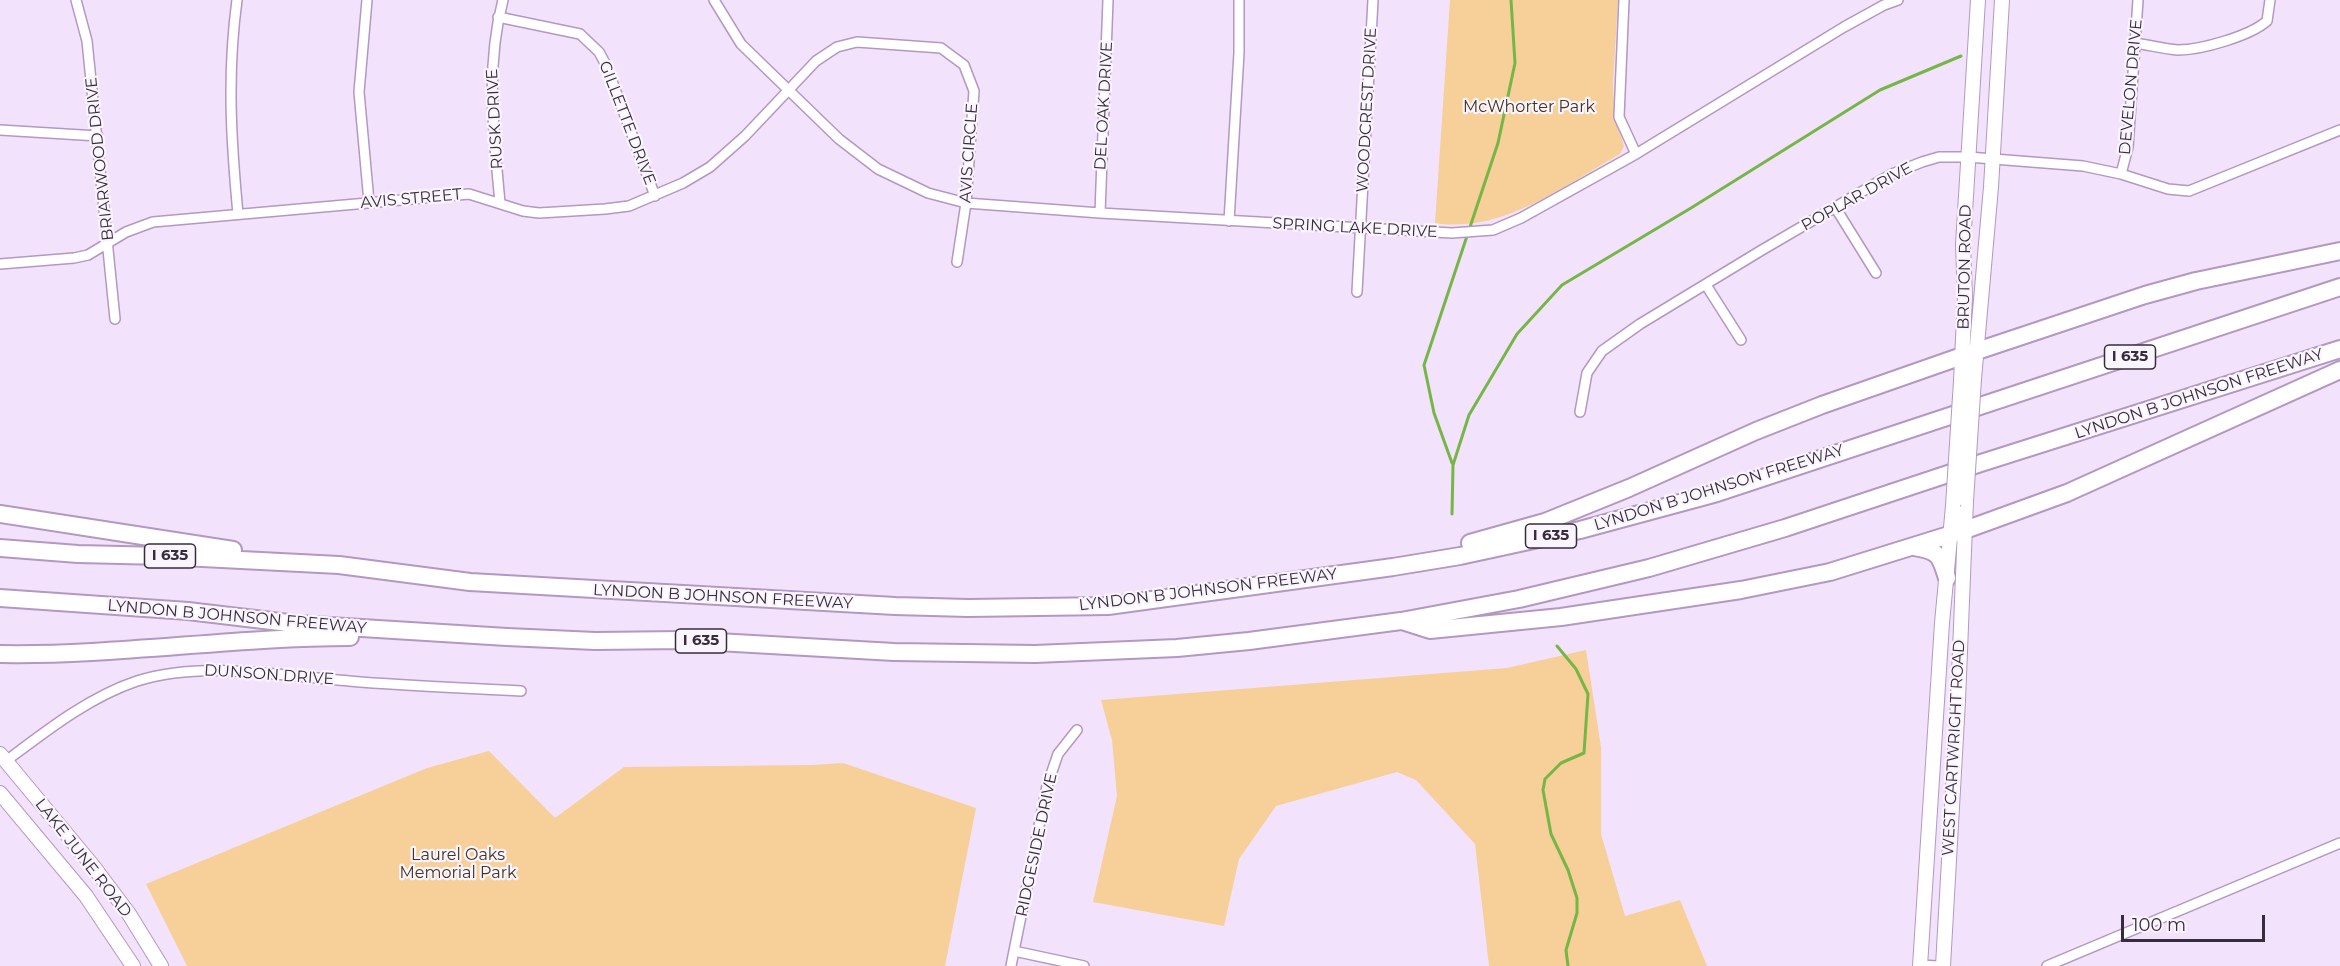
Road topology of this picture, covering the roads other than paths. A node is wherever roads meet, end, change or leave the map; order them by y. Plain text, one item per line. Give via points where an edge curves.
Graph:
1 (76, 0) edge
2 (237, 0) edge
3 (367, 0) edge
4 (502, 0) edge
5 (714, 0) edge
6 (1108, 0) edge
7 (1239, 0) edge
8 (1373, 0) edge
9 (1624, 0) edge
10 (1898, 0) edge
11 (1978, 0) edge
12 (2002, 0) edge
13 (2138, 0) edge
14 (2270, 0) edge
15 (498, 16) junction
16 (2135, 43) junction
17 (788, 91) junction
18 (0, 130) edge
19 (2340, 130) edge
20 (98, 136) junction
21 (1636, 154) junction
22 (1968, 157) junction
23 (1992, 159) junction
24 (2121, 174) junction
25 (655, 196) junction
26 (369, 202) junction
27 (500, 203) junction
28 (966, 203) junction
29 (1835, 207) junction
30 (1100, 213) junction
31 (238, 214) junction
32 (1230, 221) junction
33 (1361, 228) junction
34 (109, 241) junction
35 (2340, 251) edge
36 (957, 262) dead end
37 (0, 264) edge
38 (1876, 273) dead end
39 (1707, 285) junction
40 (2340, 287) edge
41 (1357, 292) dead end
42 (115, 319) dead end
43 (1741, 340) dead end
44 (2340, 349) edge
45 (1969, 354) junction
46 (2340, 370) edge
47 (1968, 380) junction
48 (1580, 412) dead end
49 (0, 514) edge
50 (1958, 532) junction
51 (1913, 547) junction
52 (0, 548) edge
53 (339, 565) junction
54 (1947, 578) junction
55 (1290, 581) junction
56 (0, 598) edge
57 (1401, 621) junction
58 (1942, 623) junction
59 (1960, 624) junction
60 (507, 637) junction
61 (0, 654) edge
62 (521, 691) dead end
63 (1938, 700) junction
64 (1958, 701) junction
65 (1077, 730) dead end
66 (3, 758) edge
67 (0, 793) edge
68 (2340, 843) edge
69 (101, 878) junction
70 (83, 891) junction
71 (1014, 951) junction
72 (2061, 964) edge
73 (1921, 965) edge
74 (133, 966) edge
75 (161, 966) edge
76 (1011, 966) edge
77 (1084, 966) edge
78 (1937, 966) edge
79 (1943, 966) edge
80 (2047, 966) edge

1 - 20 street, BRIARWOOD DRIVE via 87,41
2 - 31 street via 231,46 231,135
3 - 26 street via 359,92
4 - 15 street, RUSK DRIVE
5 - 17 street, SPRING LAKE DRIVE via 741,44
6 - 30 street, DEL OAK DRIVE
7 - 32 street
8 - 33 street, WOODCREST DRIVE
9 - 21 street via 1619,117
10 - 21 street, SPRING LAKE DRIVE via 1844,27
11 - 22 main road, BRUTON ROAD
12 - 23 main road, BRUTON ROAD
13 - 16 street, DEVELON DRIVE
14 - 16 street via 2267,21 2259,29 2178,50
15 - 25 street, GILLETTE DRIVE via 580,34 599,52
15 - 27 street, RUSK DRIVE via 492,55 491,113
16 - 24 street, DEVELON DRIVE via 2128,147
17 - 25 street, AVIS STREET via 710,167
17 - 28 street, SPRING LAKE DRIVE via 878,169 928,193
17 - 28 street, AVIS CIRCLE via 816,61 837,47 857,42 941,48 964,65 974,91
18 - 20 street
19 - 24 street, POPLAR DRIVE via 2189,191 2168,189
20 - 34 street, BRIARWOOD DRIVE
21 - 33 street, SPRING LAKE DRIVE via 1494,230 1452,233
22 - 23 street, POPLAR DRIVE
22 - 29 street, POPLAR DRIVE via 1939,157 1922,162 1892,174
22 - 45 main road, BRUTON ROAD via 1963,245
23 - 24 street, POPLAR DRIVE via 2083,165
23 - 45 main road, BRUTON ROAD
25 - 27 street, AVIS STREET via 629,206 539,213 523,212
26 - 27 street, AVIS STREET via 469,194
26 - 31 street, AVIS STREET
28 - 30 street, SPRING LAKE DRIVE
28 - 36 street, AVIS CIRCLE
29 - 38 street
29 - 39 street, POPLAR DRIVE
30 - 32 street, SPRING LAKE DRIVE
31 - 34 street, AVIS STREET via 153,222
32 - 33 street, SPRING LAKE DRIVE
33 - 41 street, WOODCREST DRIVE
34 - 37 street, AVIS STREET via 88,255 74,258
34 - 42 street, BRIARWOOD DRIVE
35 - 45 highway via 2145,295
39 - 43 street
39 - 48 street, POPLAR DRIVE via 1602,351 1587,373
40 - 55 highway, LYNDON B JOHNSON FREEWAY / I 635 via 1717,493 1580,530 1460,556
44 - 57 highway, LYNDON B JOHNSON FREEWAY / I 635 via 1718,548 1580,586
45 - 47 main road, BRUTON ROAD
45 - 55 highway via 1767,427 1545,522 1456,547
46 - 50 highway via 2096,480
47 - 50 main road, BRUTON ROAD, bridge via 1966,501
47 - 50 main road, BRUTON ROAD, bridge via 1953,506
49 - 53 highway
50 - 51 highway
50 - 54 main road, WEST CARTWRIGHT ROAD
50 - 59 main road, WEST CARTWRIGHT ROAD
51 - 54 highway via 1936,553
51 - 57 highway via 1788,582 1632,608 1430,630
52 - 53 highway, LYNDON B JOHNSON FREEWAY / I 635
53 - 55 highway, LYNDON B JOHNSON FREEWAY / I 635 via 470,582 968,608 1108,606
54 - 58 main road, WEST CARTWRIGHT ROAD
56 - 60 highway, LYNDON B JOHNSON FREEWAY / I 635 via 188,611 297,624
57 - 60 highway, LYNDON B JOHNSON FREEWAY / I 635 via 1208,645 1035,654
58 - 59 main road
58 - 63 main road, WEST CARTWRIGHT ROAD
59 - 64 main road, WEST CARTWRIGHT ROAD
60 - 61 highway via 303,637
62 - 66 street, DUNSON DRIVE via 213,669 175,671 110,692
63 - 64 main road
63 - 73 main road, WEST CARTWRIGHT ROAD
64 - 79 main road, WEST CARTWRIGHT ROAD
65 - 71 street, RIDGESIDE DRIVE via 1058,754 1047,786
66 - 69 main road, LAKE JUNE ROAD
67 - 70 main road, LAKE JUNE ROAD
68 - 72 street via 2214,894
69 - 70 main road
69 - 75 main road, LAKE JUNE ROAD
70 - 74 main road, LAKE JUNE ROAD
71 - 76 street, RIDGESIDE DRIVE
71 - 77 street
72 - 80 street
73 - 78 street

